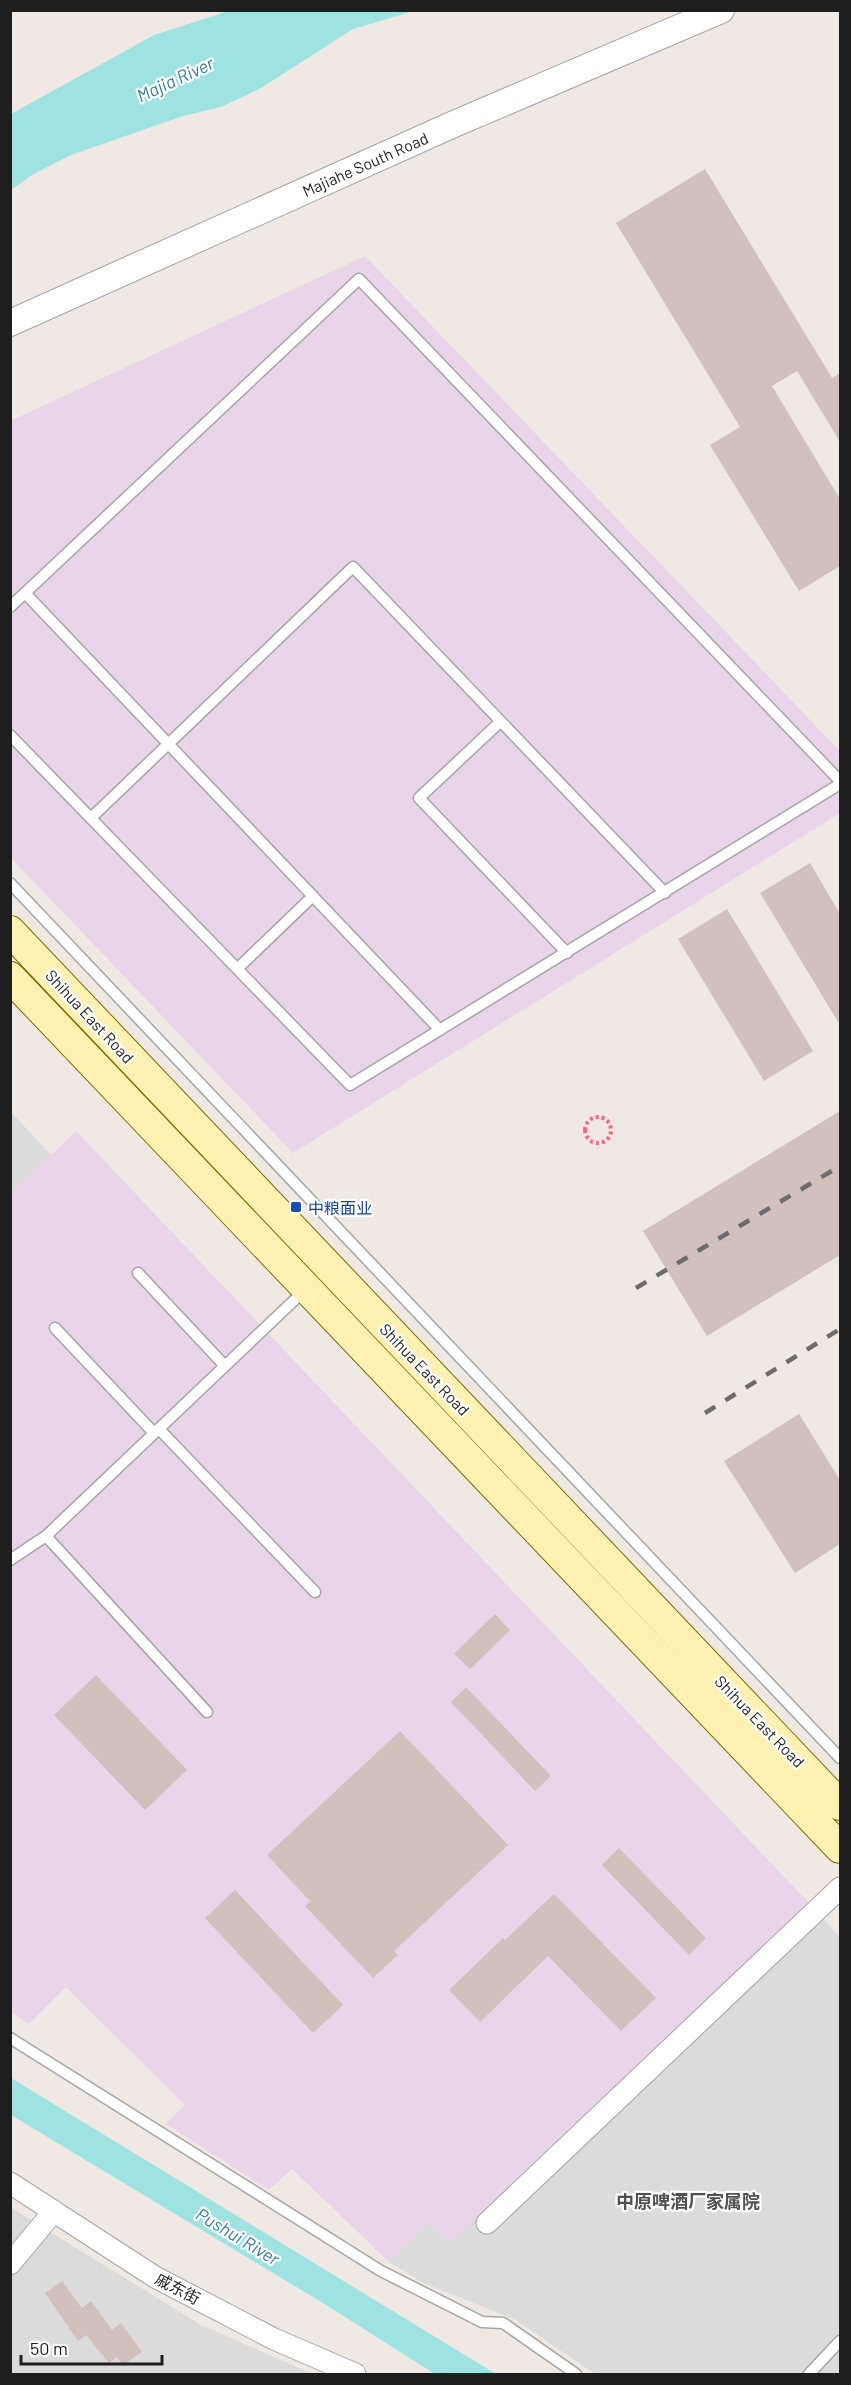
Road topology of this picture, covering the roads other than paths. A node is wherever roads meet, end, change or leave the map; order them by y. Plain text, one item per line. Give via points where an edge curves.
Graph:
1 (721, 10) edge
2 (10, 323) edge
3 (26, 593) junction
4 (10, 607) edge
5 (500, 722) junction
6 (10, 735) edge
7 (168, 744) junction
8 (840, 783) edge
9 (91, 818) junction
10 (10, 883) edge
11 (665, 893) junction
12 (313, 896) junction
13 (10, 932) edge
14 (567, 953) junction
15 (237, 969) junction
16 (10, 977) edge
17 (440, 1030) junction
18 (138, 1273) dead end
19 (307, 1288) junction
20 (55, 1328) dead end
21 (225, 1366) junction
22 (157, 1431) junction
23 (46, 1536) junction
24 (10, 1560) edge
25 (315, 1592) dead end
26 (207, 1712) dead end
27 (840, 1758) edge
28 (840, 1805) edge
29 (840, 1848) edge
30 (840, 1888) edge
31 (10, 2038) edge
32 (10, 2183) edge
33 (54, 2211) junction
34 (487, 2223) dead end
35 (10, 2265) edge
36 (840, 2341) edge
37 (355, 2374) edge
38 (576, 2374) edge
39 (809, 2374) edge

1 - 2 street, Majiahe South Road via 454,124
3 - 4 lane
3 - 7 lane
3 - 8 lane via 359,279
5 - 7 lane via 352,567
5 - 11 lane
5 - 14 lane via 419,798
6 - 9 lane
7 - 9 lane
7 - 12 lane
8 - 11 lane
9 - 15 lane
10 - 27 lane
11 - 14 lane
12 - 15 lane
12 - 17 lane
13 - 28 main road, Shihua East Road
14 - 17 lane
15 - 17 lane via 350,1085
16 - 19 main road, Shihua East Road
18 - 21 lane
19 - 21 lane
19 - 29 main road, Shihua East Road
20 - 22 lane
21 - 22 lane
22 - 23 lane
22 - 25 lane
23 - 24 lane
23 - 26 lane
30 - 34 street
31 - 38 lane via 381,2271 482,2322 503,2323
32 - 33 street, 戚东街
33 - 35 street
33 - 37 street, 戚东街 via 156,2277 274,2339
36 - 39 lane

